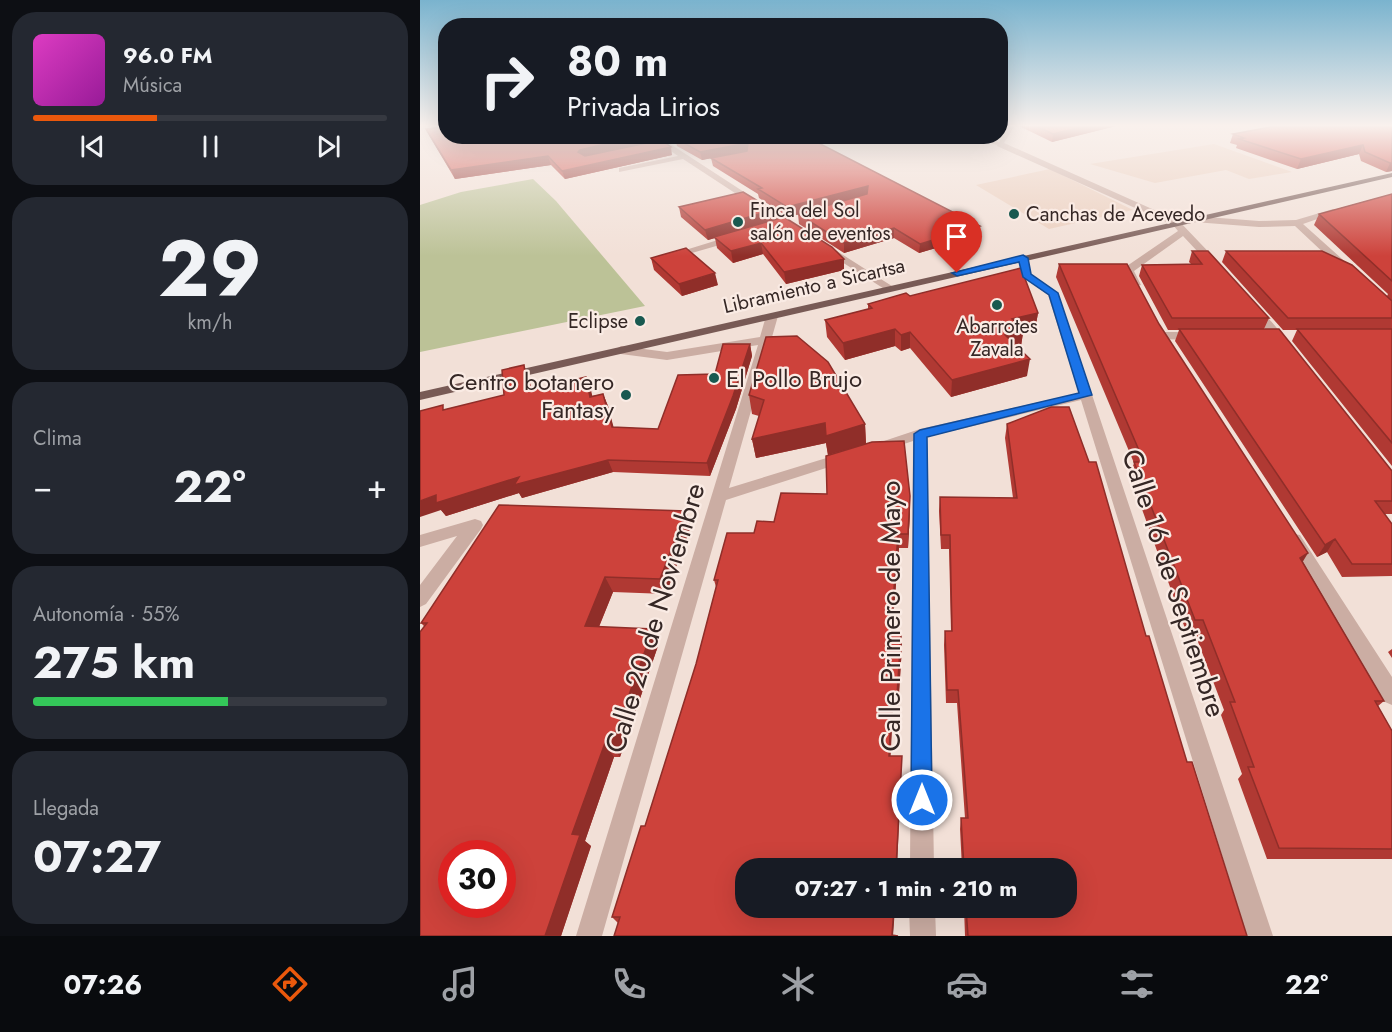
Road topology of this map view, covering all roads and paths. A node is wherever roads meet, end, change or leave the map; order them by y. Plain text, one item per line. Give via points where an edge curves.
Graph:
1 (628, 169) edge
2 (709, 169) edge
3 (1057, 169) edge
4 (622, 170) edge
5 (1392, 175) edge
6 (1349, 207) edge
7 (797, 219) edge
8 (786, 222) junction
9 (1297, 223) junction
10 (1185, 224) junction
11 (775, 226) edge
12 (805, 234) edge
13 (741, 236) edge
14 (814, 240) edge
15 (1023, 258) junction
16 (663, 259) edge
17 (1224, 274) edge
18 (1357, 278) edge
19 (890, 288) junction
20 (1143, 298) edge
21 (1247, 300) edge
22 (772, 315) junction
23 (1153, 317) edge
24 (1284, 335) junction
25 (1163, 336) junction
26 (1209, 336) edge
27 (1255, 336) edge
28 (765, 340) junction
29 (621, 350) junction
30 (1291, 352) edge
31 (1176, 356) edge
32 (1086, 395) junction
33 (420, 396) edge
34 (920, 434) junction
35 (720, 496) junction
36 (1284, 524) edge
37 (420, 541) edge
38 (420, 599) edge
39 (1392, 695) edge
40 (922, 858) edge
41 (922, 918) edge
42 (589, 936) edge
43 (922, 936) edge
44 (1260, 936) edge

1 - 4 street
2 - 8 street
3 - 10 street
5 - 10 main road, Libramiento a Sicartsa
6 - 9 street
7 - 8 street
8 - 11 street
8 - 12 street
9 - 10 street
9 - 18 street
10 - 15 main road, Libramiento a Sicartsa
10 - 17 street
10 - 20 street via 1128,270
13 - 16 street
14 - 19 street
15 - 19 main road, Libramiento a Sicartsa
15 - 32 street, Calle 16 de Septiembre via 1026,275 1053,293
19 - 22 main road, Libramiento a Sicartsa
21 - 24 street
22 - 28 street, Calle 20 de Noviembre
22 - 29 main road, Libramiento a Sicartsa
23 - 25 street
24 - 27 street
24 - 30 street
25 - 26 street
25 - 31 street
28 - 29 street via 667,356
28 - 35 street, Calle 20 de Noviembre
29 - 33 main road, Libramiento a Sicartsa
32 - 34 street
32 - 44 street, Calle 16 de Septiembre
34 - 35 street
34 - 40 street, Calle Primero de Mayo
35 - 42 street, Calle 20 de Noviembre
36 - 39 street
37 - 38 street via 475,525
41 - 43 street

